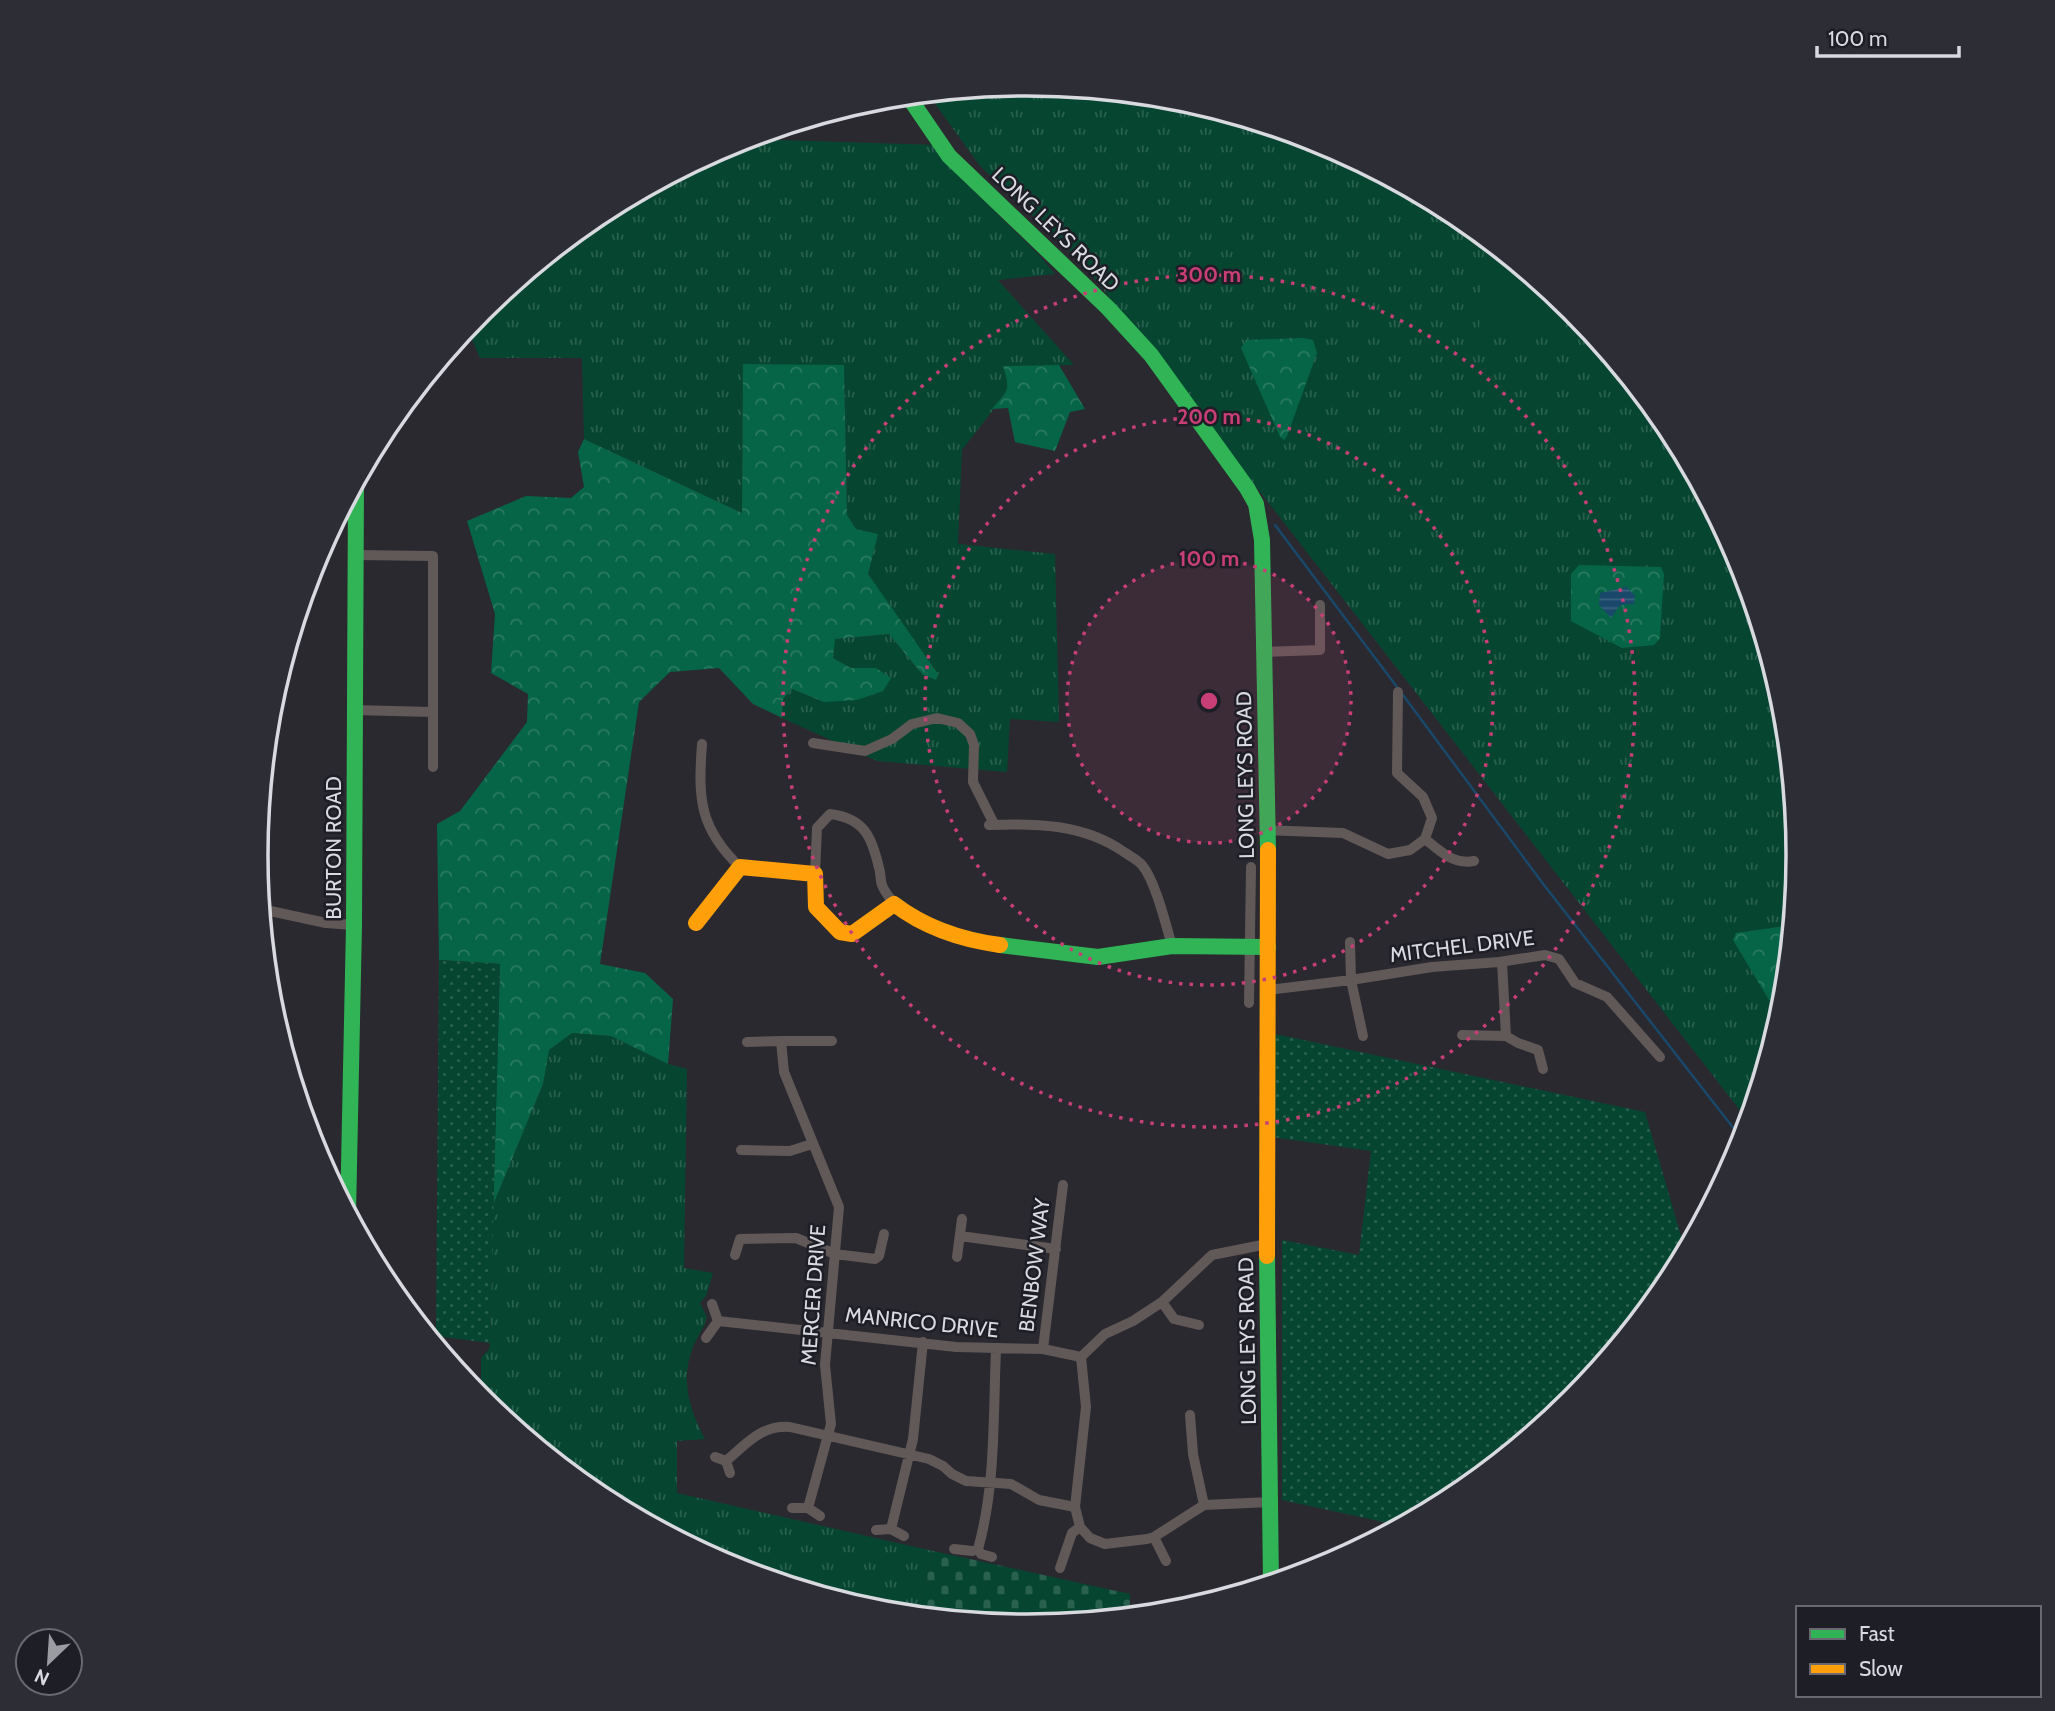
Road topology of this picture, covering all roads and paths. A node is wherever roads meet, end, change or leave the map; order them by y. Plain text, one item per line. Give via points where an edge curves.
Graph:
1 (914, 105) edge
2 (356, 503) edge
3 (356, 555) junction
4 (1320, 604) dead end
5 (1264, 652) junction
6 (1398, 692) dead end
7 (355, 710) junction
8 (432, 712) junction
9 (813, 743) dead end
10 (702, 744) dead end
11 (433, 767) dead end
12 (1266, 830) junction
13 (1425, 839) junction
14 (1474, 861) dead end
15 (740, 867) junction
16 (1251, 867) dead end
17 (815, 874) junction
18 (894, 904) junction
19 (271, 911) edge
20 (696, 923) dead end
21 (354, 925) junction
22 (1350, 942) dead end
23 (1172, 946) junction
24 (1251, 946) junction
25 (1268, 947) junction
26 (1502, 962) junction
27 (1351, 980) junction
28 (1268, 990) junction
29 (1249, 1003) dead end
30 (1462, 1035) dead end
31 (1363, 1036) dead end
32 (1506, 1036) junction
33 (782, 1041) junction
34 (832, 1041) dead end
35 (747, 1042) dead end
36 (1660, 1057) dead end
37 (1542, 1069) dead end
38 (812, 1143) junction
39 (741, 1150) dead end
40 (1063, 1185) dead end
41 (348, 1194) edge
42 (962, 1219) dead end
43 (884, 1234) dead end
44 (960, 1236) junction
45 (1267, 1244) junction
46 (1056, 1249) junction
47 (835, 1254) junction
48 (736, 1255) dead end
49 (957, 1257) dead end
50 (1162, 1302) junction
51 (712, 1304) dead end
52 (718, 1321) junction
53 (1199, 1325) dead end
54 (827, 1332) junction
55 (706, 1338) dead end
56 (923, 1342) junction
57 (1044, 1349) junction
58 (996, 1350) junction
59 (1081, 1357) junction
60 (1190, 1415) dead end
61 (828, 1436) junction
62 (909, 1455) junction
63 (724, 1464) dead end
64 (991, 1482) junction
65 (1270, 1502) junction
66 (1204, 1504) junction
67 (1075, 1507) junction
68 (792, 1508) dead end
69 (808, 1508) junction
70 (820, 1516) dead end
71 (1080, 1527) junction
72 (876, 1530) dead end
73 (891, 1530) junction
74 (904, 1536) dead end
75 (1154, 1537) junction
76 (954, 1549) dead end
77 (978, 1549) junction
78 (992, 1557) dead end
79 (1166, 1561) dead end
80 (1060, 1567) dead end
81 (1270, 1575) edge

1 - 5 street, LONG LEYS ROAD via 949,156 1133,334 1247,488 1261,530
2 - 3 street, BURTON ROAD
3 - 7 street, BURTON ROAD
3 - 8 street via 433,556
4 - 5 street via 1320,650
5 - 12 street, LONG LEYS ROAD
6 - 13 street via 1397,773 1423,797 1432,818
7 - 8 street
7 - 21 street, BURTON ROAD
8 - 11 street
9 - 23 street via 866,751 912,724 937,718 958,723 974,745 974,782 991,825 1027,823 1075,830 1116,846 1142,865
10 - 15 street via 699,779 707,821 723,850
12 - 13 street via 1343,833 1388,854 1410,850
12 - 25 street, LONG LEYS ROAD
13 - 14 street via 1446,856 1464,863
15 - 17 street
15 - 20 street
16 - 24 street
17 - 18 street via 816,907 840,932 852,934
17 - 18 street via 817,828 831,814 845,815 866,831 882,885
18 - 23 street via 969,941 1098,957
19 - 21 street
21 - 41 street, BURTON ROAD
22 - 27 street
23 - 24 street
24 - 25 street
24 - 29 street
25 - 28 street, LONG LEYS ROAD
26 - 27 street, MITCHEL DRIVE
26 - 32 street
26 - 36 street, MITCHEL DRIVE via 1545,955 1559,959 1575,983 1607,997
27 - 28 street, MITCHEL DRIVE
27 - 31 street
28 - 45 street, LONG LEYS ROAD
30 - 32 street
32 - 37 street via 1538,1050
33 - 34 street
33 - 35 street
33 - 38 street, MERCER DRIVE via 784,1072
38 - 39 street via 790,1151
38 - 47 street, MERCER DRIVE via 839,1207
40 - 46 street, BENBOW WAY
42 - 44 street
43 - 47 street via 880,1256 875,1259
44 - 46 street
44 - 49 street
45 - 50 street via 1212,1255
45 - 65 street, LONG LEYS ROAD
46 - 57 street, BENBOW WAY
47 - 48 street via 796,1238 779,1238 740,1239
47 - 54 street, MERCER DRIVE
50 - 53 street via 1174,1319
50 - 59 street via 1105,1334
51 - 52 street
52 - 54 street, MANRICO DRIVE
52 - 55 street
54 - 56 street, MANRICO DRIVE
54 - 61 street, MERCER DRIVE
56 - 58 street, MANRICO DRIVE
56 - 62 street
57 - 58 street, MANRICO DRIVE
57 - 59 street, MANRICO DRIVE
58 - 64 street
59 - 67 street via 1086,1407
60 - 66 street
61 - 62 street
61 - 63 street via 775,1426 754,1436
61 - 69 street, MERCER DRIVE
62 - 64 street via 943,1465 966,1481
62 - 73 street
64 - 67 street via 1011,1484 1039,1500
64 - 77 street
65 - 66 street
65 - 81 street, LONG LEYS ROAD
66 - 75 street
67 - 71 street
68 - 69 street
69 - 70 street
71 - 75 street via 1105,1544
71 - 80 street via 1072,1533
72 - 73 street
73 - 74 street
75 - 79 street
76 - 77 street
77 - 78 street

